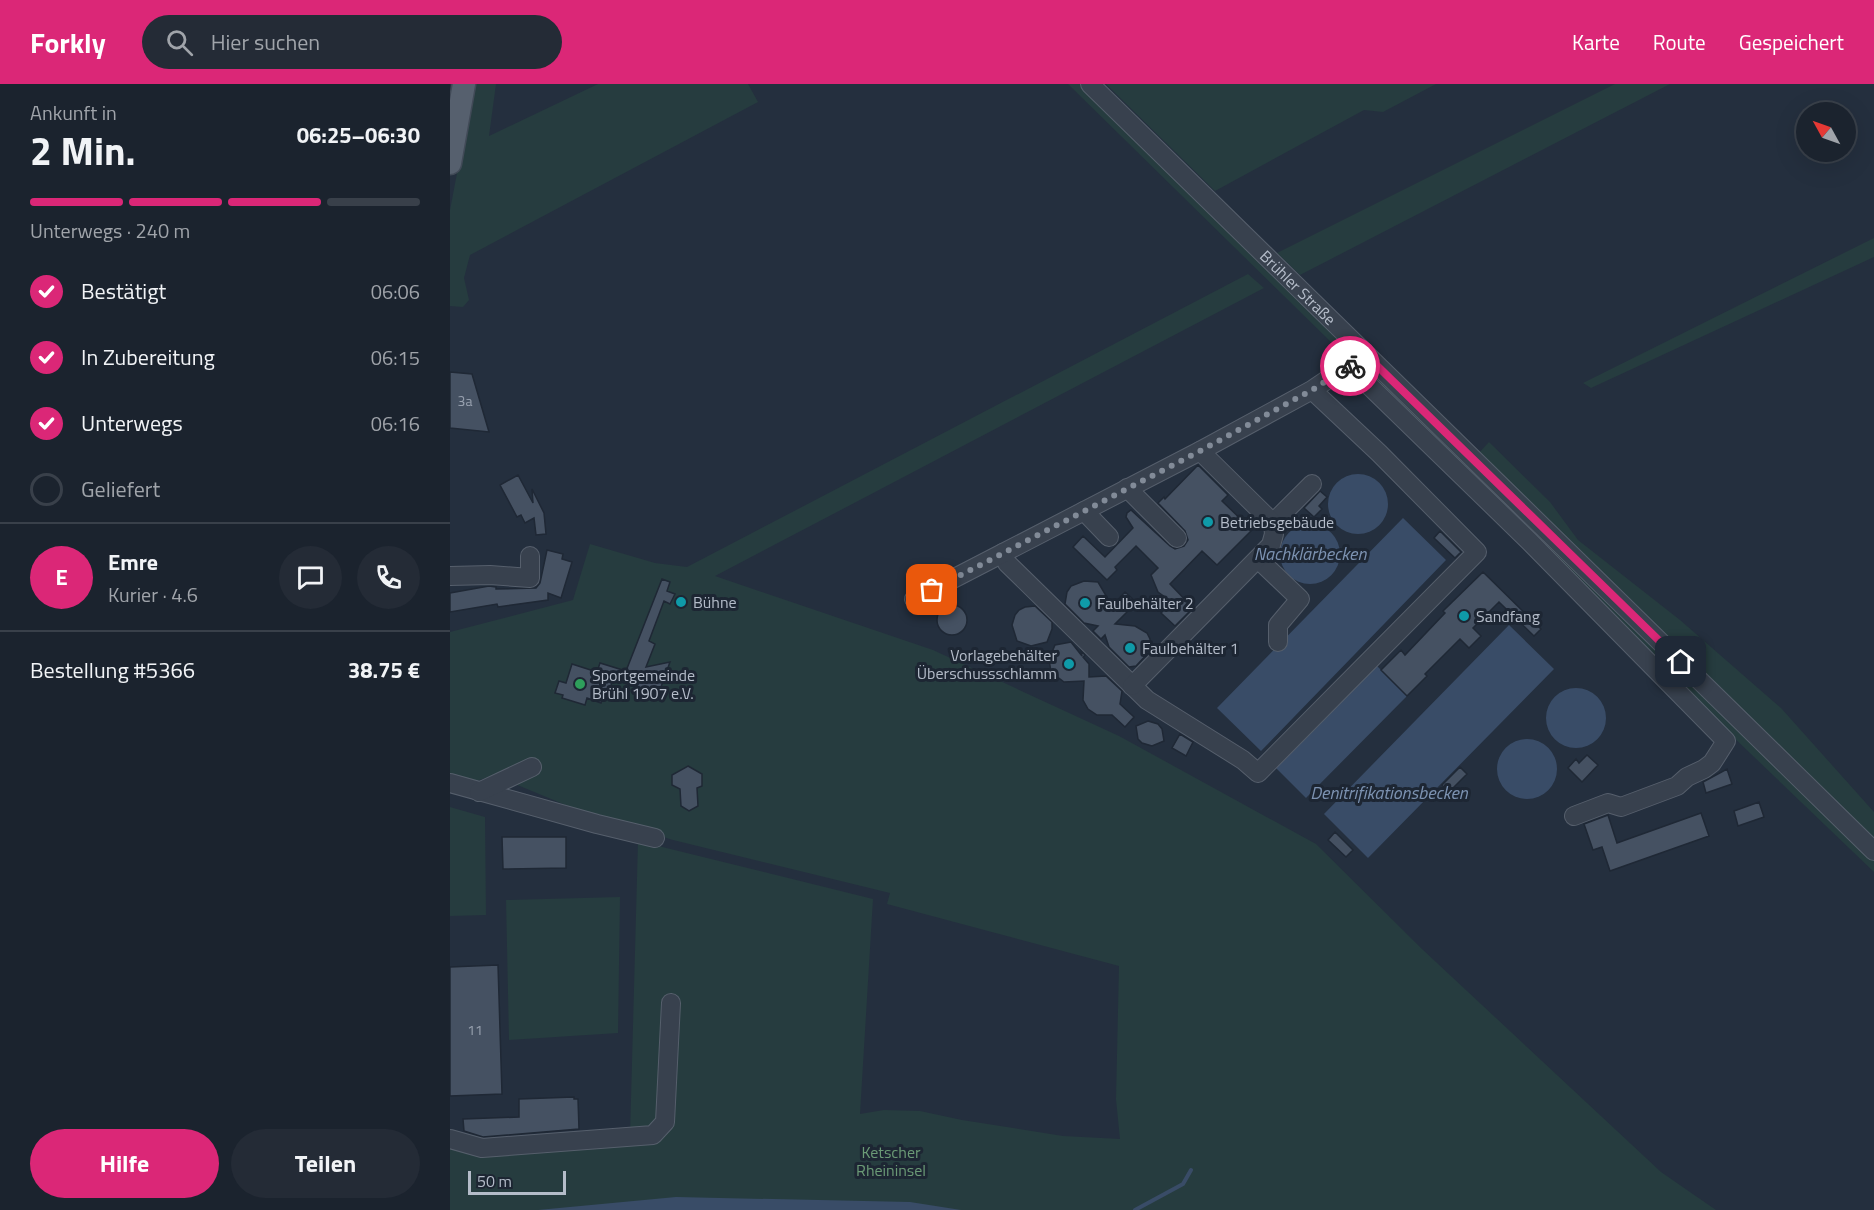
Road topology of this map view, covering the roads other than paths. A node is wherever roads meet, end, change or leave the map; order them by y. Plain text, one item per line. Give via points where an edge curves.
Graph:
1 (464, 84) edge
2 (1090, 84) edge
3 (450, 163) edge
4 (1365, 354) junction
5 (1349, 366) junction
6 (1312, 390) junction
7 (1200, 451) junction
8 (1312, 484) dead end
9 (1127, 488) junction
10 (1084, 511) junction
11 (1273, 522) junction
12 (1109, 537) dead end
13 (1177, 538) dead end
14 (1003, 553) junction
15 (530, 556) dead end
16 (1258, 558) junction
17 (450, 576) edge
18 (914, 599) dead end
19 (1278, 642) dead end
20 (1132, 686) junction
21 (532, 767) dead end
22 (450, 783) edge
23 (479, 792) junction
24 (1574, 816) dead end
25 (655, 837) dead end
26 (1874, 851) edge
27 (670, 1003) dead end
28 (450, 1139) edge

1 - 3 main road
2 - 4 street, Brühler Straße
4 - 5 street
4 - 26 street, Brühler Straße
5 - 6 street
5 - 24 street via 1538,549 1726,741 1712,763 1677,786 1621,807 1608,803
6 - 7 street
6 - 20 street via 1477,552 1258,772 1147,700
7 - 9 street
7 - 11 street
8 - 11 street
9 - 10 street
9 - 13 street
10 - 12 street
10 - 14 street
11 - 16 street via 1271,544
14 - 18 street
14 - 20 street via 1007,562
15 - 17 street via 530,578
16 - 19 street via 1300,599 1278,625
16 - 20 street
21 - 23 street
22 - 23 street
23 - 25 street
27 - 28 street via 665,1122 653,1135 482,1148

